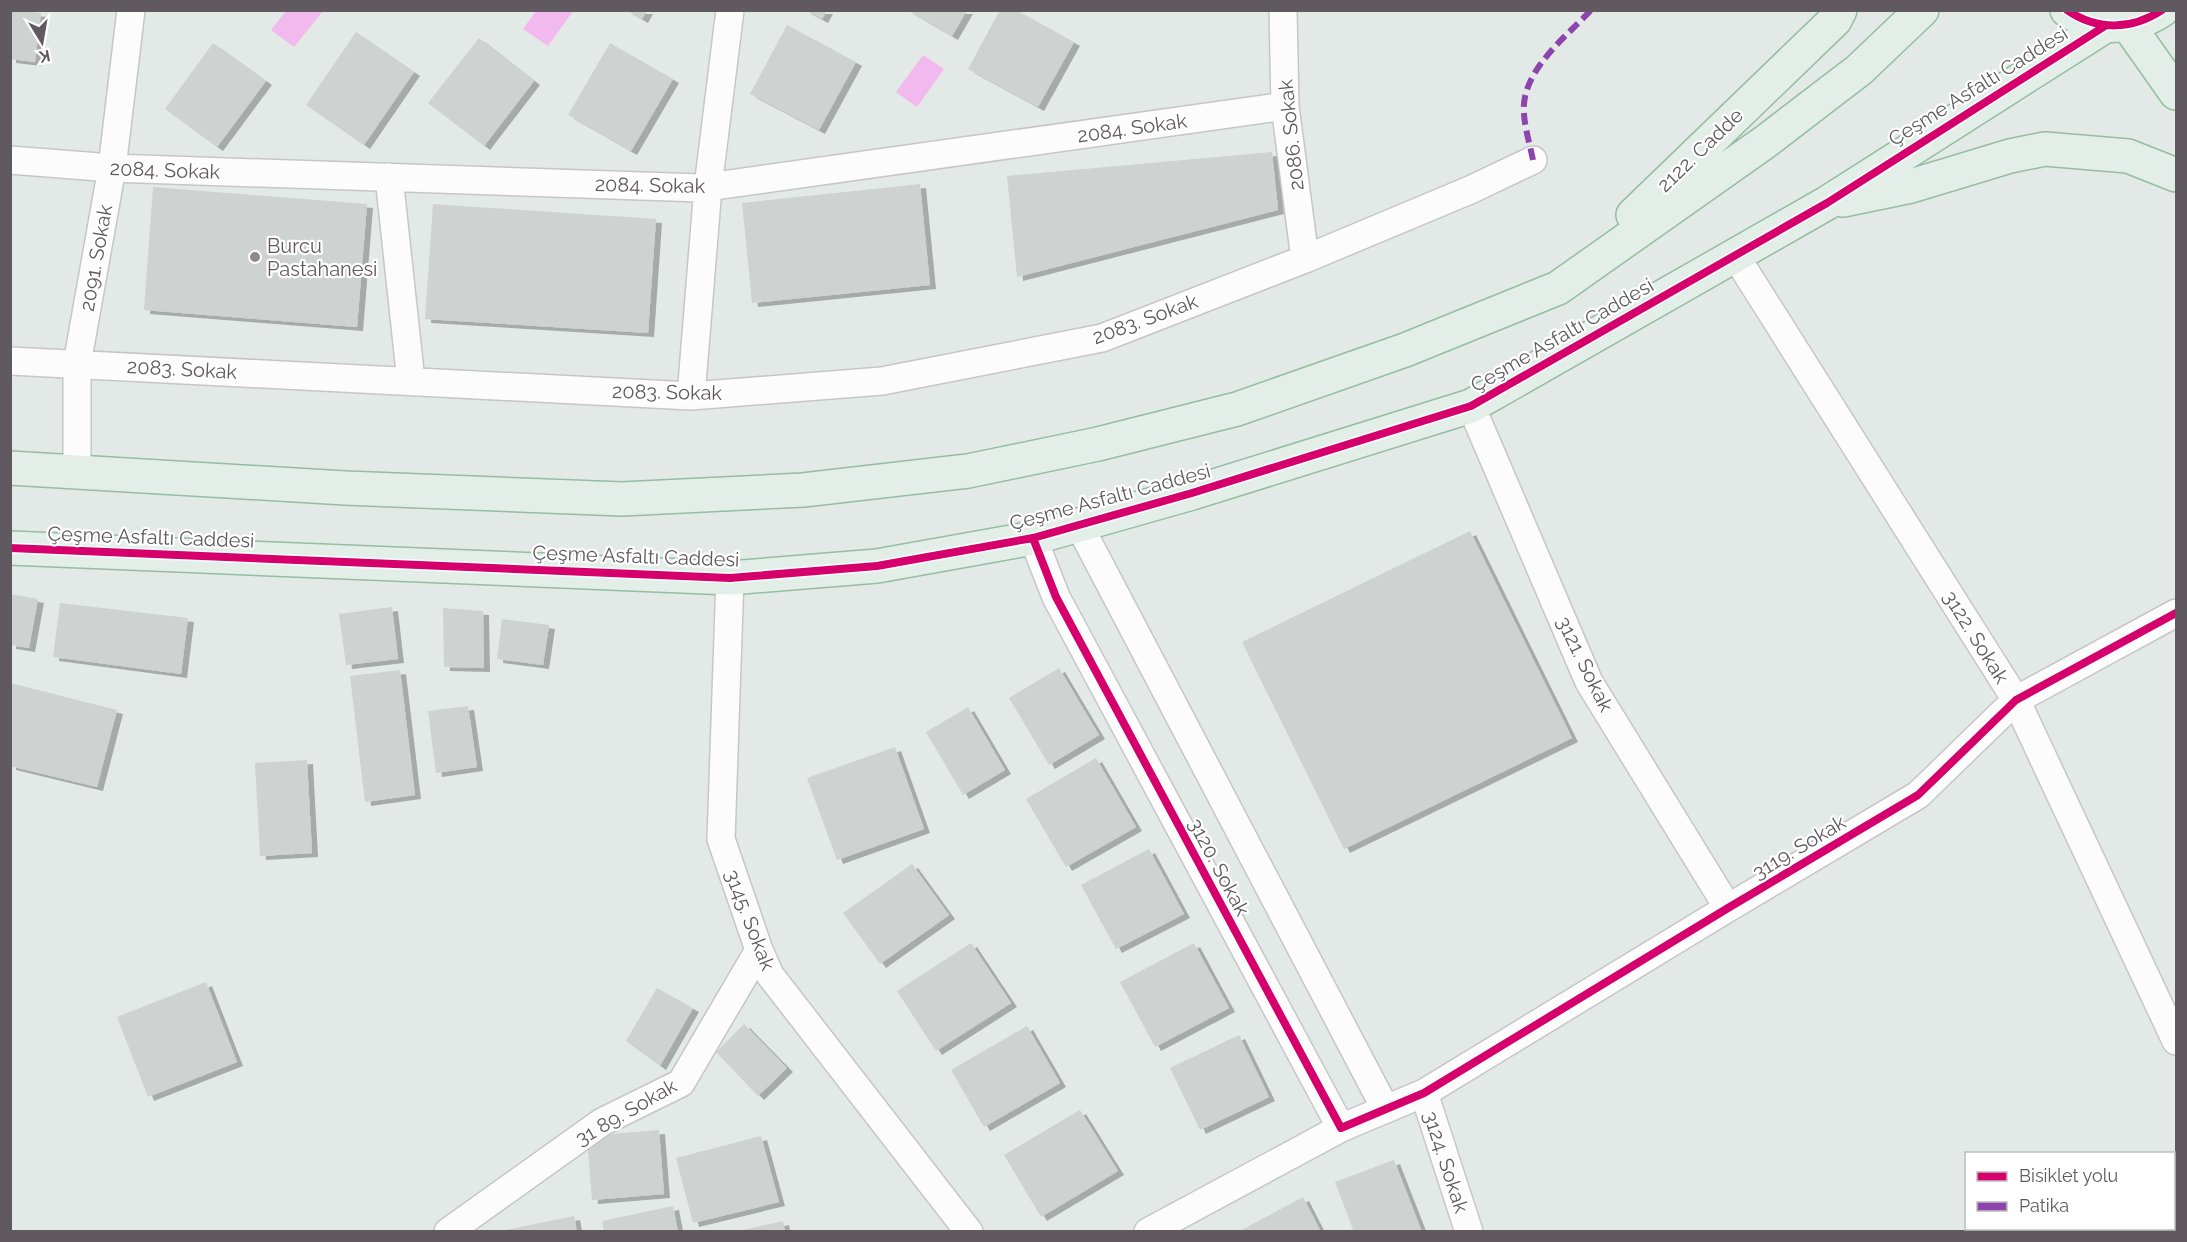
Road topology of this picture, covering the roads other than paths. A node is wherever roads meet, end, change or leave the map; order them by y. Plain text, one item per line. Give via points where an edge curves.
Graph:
1 (131, 10) edge
2 (730, 10) edge
3 (1283, 10) edge
4 (1839, 10) edge
5 (1922, 10) edge
6 (2067, 10) edge
7 (2162, 10) edge
8 (2116, 26) junction
9 (2176, 93) edge
10 (1285, 106) junction
11 (10, 160) edge
12 (1533, 160) dead end
13 (112, 168) junction
14 (2176, 175) edge
15 (389, 177) junction
16 (708, 187) junction
17 (1827, 203) junction
18 (1735, 255) junction
19 (1305, 259) junction
20 (1558, 288) junction
21 (10, 361) edge
22 (77, 364) junction
23 (411, 381) junction
24 (691, 396) junction
25 (1471, 406) junction
26 (10, 468) edge
27 (77, 471) junction
28 (1078, 525) junction
29 (1033, 538) junction
30 (10, 548) edge
31 (730, 578) junction
32 (2176, 613) edge
33 (2016, 700) junction
34 (1728, 908) junction
35 (759, 950) junction
36 (2176, 1041) edge
37 (1424, 1093) junction
38 (1385, 1108) junction
39 (1341, 1128) junction
40 (448, 1232) edge
41 (969, 1232) edge
42 (1148, 1232) edge
43 (1469, 1232) edge

1 - 13 street, 2091. Sokak
2 - 16 street
3 - 10 street, 2086. Sokak
4 - 20 highway, 2122. Cadde via 1835,20
5 - 20 highway via 1859,70 1765,142
6 - 8 highway via 2079,18
7 - 8 highway, Çeşme Asfaltı Caddesi via 2150,18
8 - 9 highway
8 - 17 highway, Çeşme Asfaltı Caddesi
10 - 16 street, 2084. Sokak
10 - 19 street, 2086. Sokak
11 - 13 street, 2084. Sokak
12 - 19 street, 2083. Sokak
13 - 15 street, 2084. Sokak
13 - 22 street, 2091. Sokak
14 - 17 highway via 2128,156 2045,149 1911,186
15 - 16 street, 2084. Sokak
15 - 23 street
16 - 24 street
17 - 18 highway, Çeşme Asfaltı Caddesi
18 - 25 highway, Çeşme Asfaltı Caddesi
18 - 33 street, 3122. Sokak
19 - 24 street, 2083. Sokak via 1102,338 882,381
20 - 27 highway via 1405,350 1238,409 968,471 803,490 622,499 345,488
21 - 22 street, 2083. Sokak
22 - 23 street, 2083. Sokak
22 - 27 street, 2091. Sokak
23 - 24 street, 2083. Sokak
25 - 28 highway, Çeşme Asfaltı Caddesi
25 - 34 street, 3121. Sokak via 1589,682
26 - 27 highway
28 - 29 highway, Çeşme Asfaltı Caddesi
28 - 38 street
29 - 31 highway, Çeşme Asfaltı Caddesi via 877,566
29 - 39 street, 3120. Sokak via 1056,597
30 - 31 highway, Çeşme Asfaltı Caddesi
31 - 35 street, 3145. Sokak via 721,839
32 - 33 street, 3119. Sokak
33 - 34 street, 3119. Sokak via 1918,795
33 - 36 street, 3122. Sokak
34 - 37 street, 3119. Sokak
35 - 40 street, 31 89. Sokak via 681,1083 602,1122
35 - 41 street, 3145. Sokak via 770,975
37 - 38 street
37 - 43 street, 3124. Sokak
38 - 39 street
39 - 42 street

